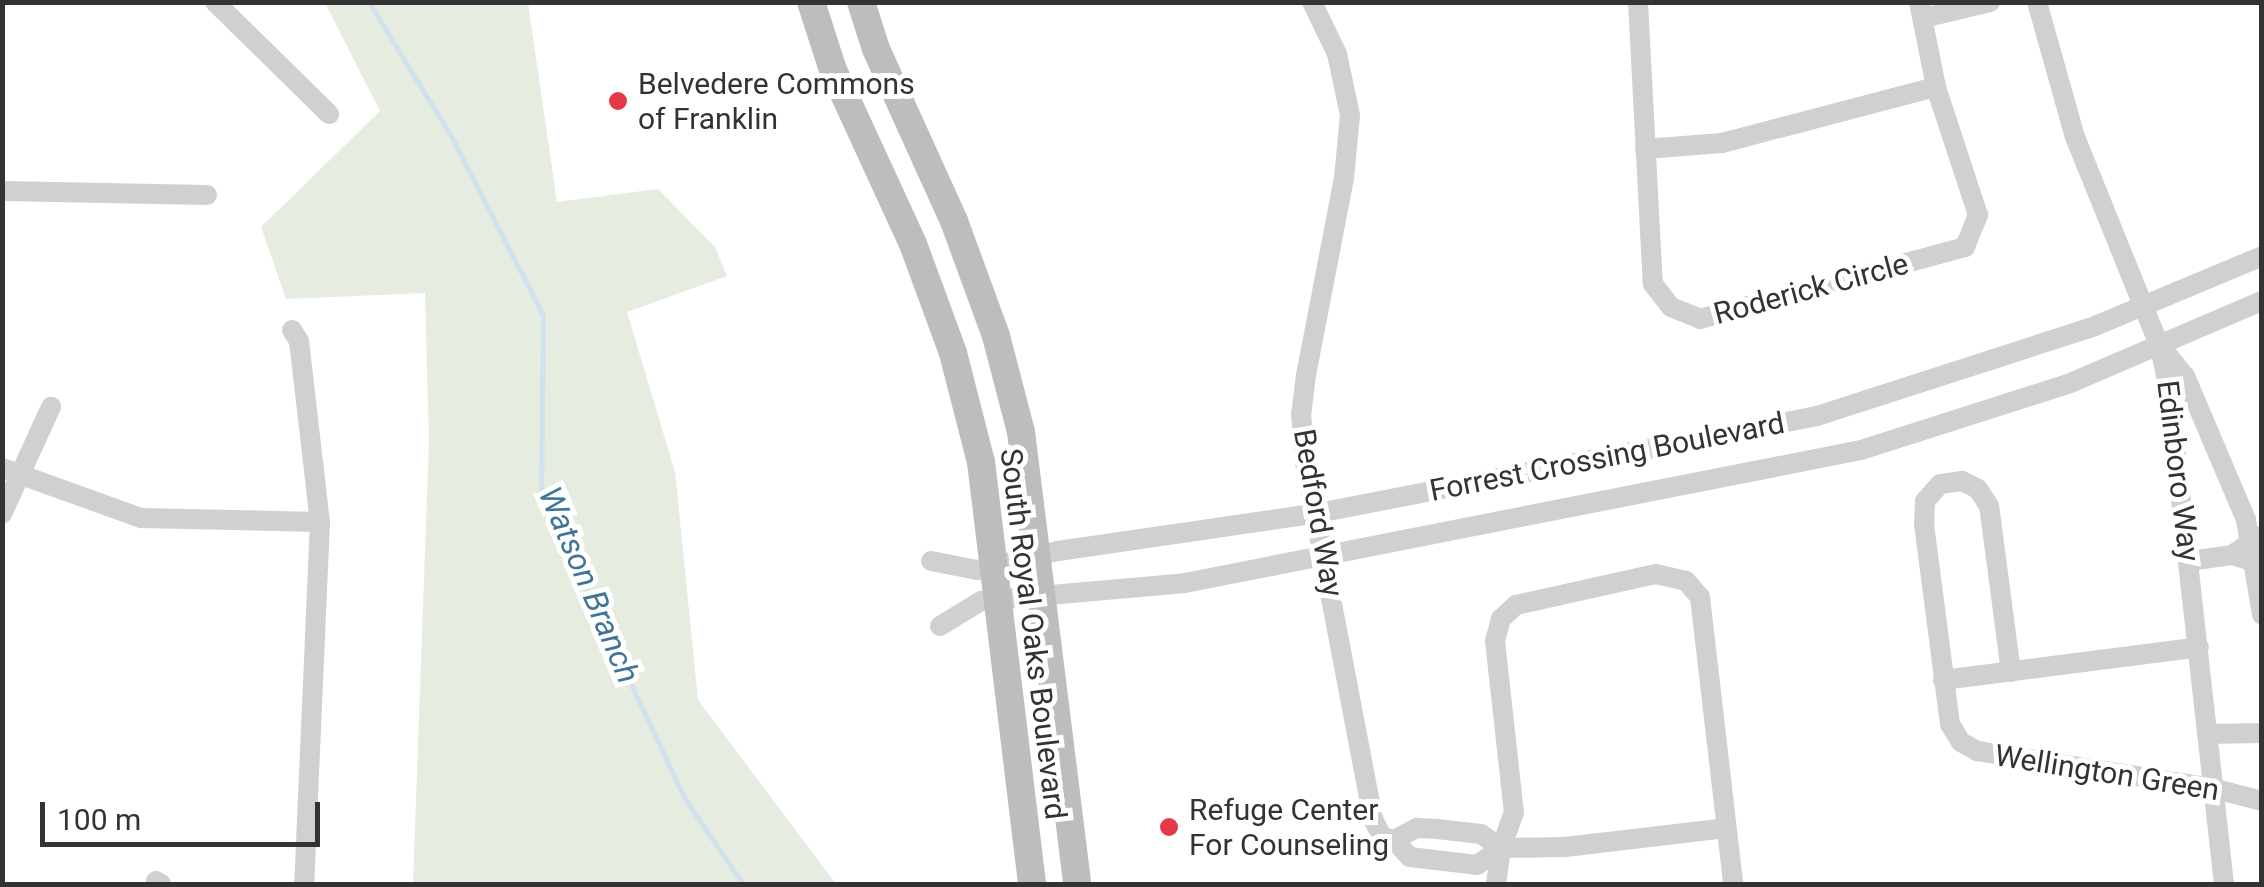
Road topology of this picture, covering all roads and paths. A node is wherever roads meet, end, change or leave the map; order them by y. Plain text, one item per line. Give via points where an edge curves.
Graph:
1 (215, 2) edge
2 (811, 2) edge
3 (861, 2) edge
4 (1312, 2) edge
5 (1638, 2) edge
6 (1990, 2) edge
7 (2037, 2) edge
8 (1921, 10) edge
9 (1936, 86) junction
10 (328, 114) dead end
11 (1645, 149) junction
12 (2, 191) edge
13 (207, 194) dead end
14 (2262, 256) edge
15 (2262, 301) edge
16 (2143, 307) junction
17 (292, 330) dead end
18 (2160, 347) junction
19 (51, 408) dead end
20 (12, 473) edge
21 (2, 514) edge
22 (1313, 514) junction
23 (320, 522) junction
24 (2255, 537) edge
25 (1324, 554) junction
26 (2232, 554) junction
27 (1036, 556) junction
28 (932, 560) dead end
29 (2189, 561) junction
30 (2258, 565) edge
31 (994, 566) junction
32 (1040, 599) junction
33 (998, 600) junction
34 (2262, 615) edge
35 (940, 626) dead end
36 (2200, 648) junction
37 (2012, 672) junction
38 (1942, 680) junction
39 (2262, 732) edge
40 (2207, 734) junction
41 (2212, 788) junction
42 (2262, 801) edge
43 (1726, 828) junction
44 (1394, 840) junction
45 (1501, 848) junction
46 (304, 884) edge
47 (1032, 884) edge
48 (1076, 884) edge
49 (1496, 884) edge
50 (1733, 884) edge
51 (2224, 884) edge

1 - 10 street
2 - 31 main road, South Royal Oaks Boulevard via 833,70 913,244 953,352 981,462
3 - 27 main road, South Royal Oaks Boulevard via 996,336 1021,432
4 - 22 street, Bedford Way via 1337,54 1350,115 1302,412
5 - 11 street, Roderick Circle
6 - 8 street, Roderick Circle
7 - 16 street via 2070,122
8 - 9 street, Roderick Circle
9 - 11 street via 1722,143
9 - 11 street, Roderick Circle via 1978,214 1965,247 1700,319 1671,307 1653,284
12 - 13 street
14 - 16 street, Forrest Crossing Boulevard
15 - 18 street, Forrest Crossing Boulevard
16 - 18 street
16 - 22 street, Forrest Crossing Boulevard via 1978,368 1817,416
17 - 23 street
18 - 24 street, Edinboro Way via 2185,376
18 - 25 street, Forrest Crossing Boulevard via 1983,414 1861,450
18 - 29 street, Edinboro Way
19 - 20 street
20 - 21 street
20 - 23 street via 141,518
22 - 25 street, Bedford Way
22 - 27 street, Forrest Crossing Boulevard
23 - 46 street
24 - 26 street
24 - 30 street, Edinboro Way
25 - 32 street, Forrest Crossing Boulevard via 1185,583
25 - 44 street, Bedford Way via 1373,819 1382,836
26 - 29 street
26 - 30 street
27 - 31 street, Forrest Crossing Boulevard
27 - 32 main road, South Royal Oaks Boulevard
28 - 31 street, Forrest Crossing Boulevard via 978,570
29 - 36 street, Edinboro Way
30 - 34 street, Edinboro Way
31 - 33 main road, South Royal Oaks Boulevard
32 - 33 street, Forrest Crossing Boulevard
32 - 48 main road, South Royal Oaks Boulevard
33 - 35 street, Forrest Crossing Boulevard via 981,601
33 - 47 main road, South Royal Oaks Boulevard
36 - 37 street
36 - 40 street, Edinboro Way
37 - 38 street
37 - 38 street, Wellington Green via 1989,506 1978,489 1962,481 1940,484 1925,501
38 - 41 street, Wellington Green via 1950,724 1977,751
39 - 40 street, Wellington Green
40 - 41 street, Edinboro Way
41 - 42 street, Wellington Green
41 - 51 street, Edinboro Way
43 - 45 street
43 - 45 street via 1700,597 1686,581 1656,574 1516,604 1500,619 1496,641 1514,813
43 - 50 street
44 - 45 street via 1417,828 1437,829 1481,834
44 - 45 street via 1410,857 1477,865
45 - 49 street

